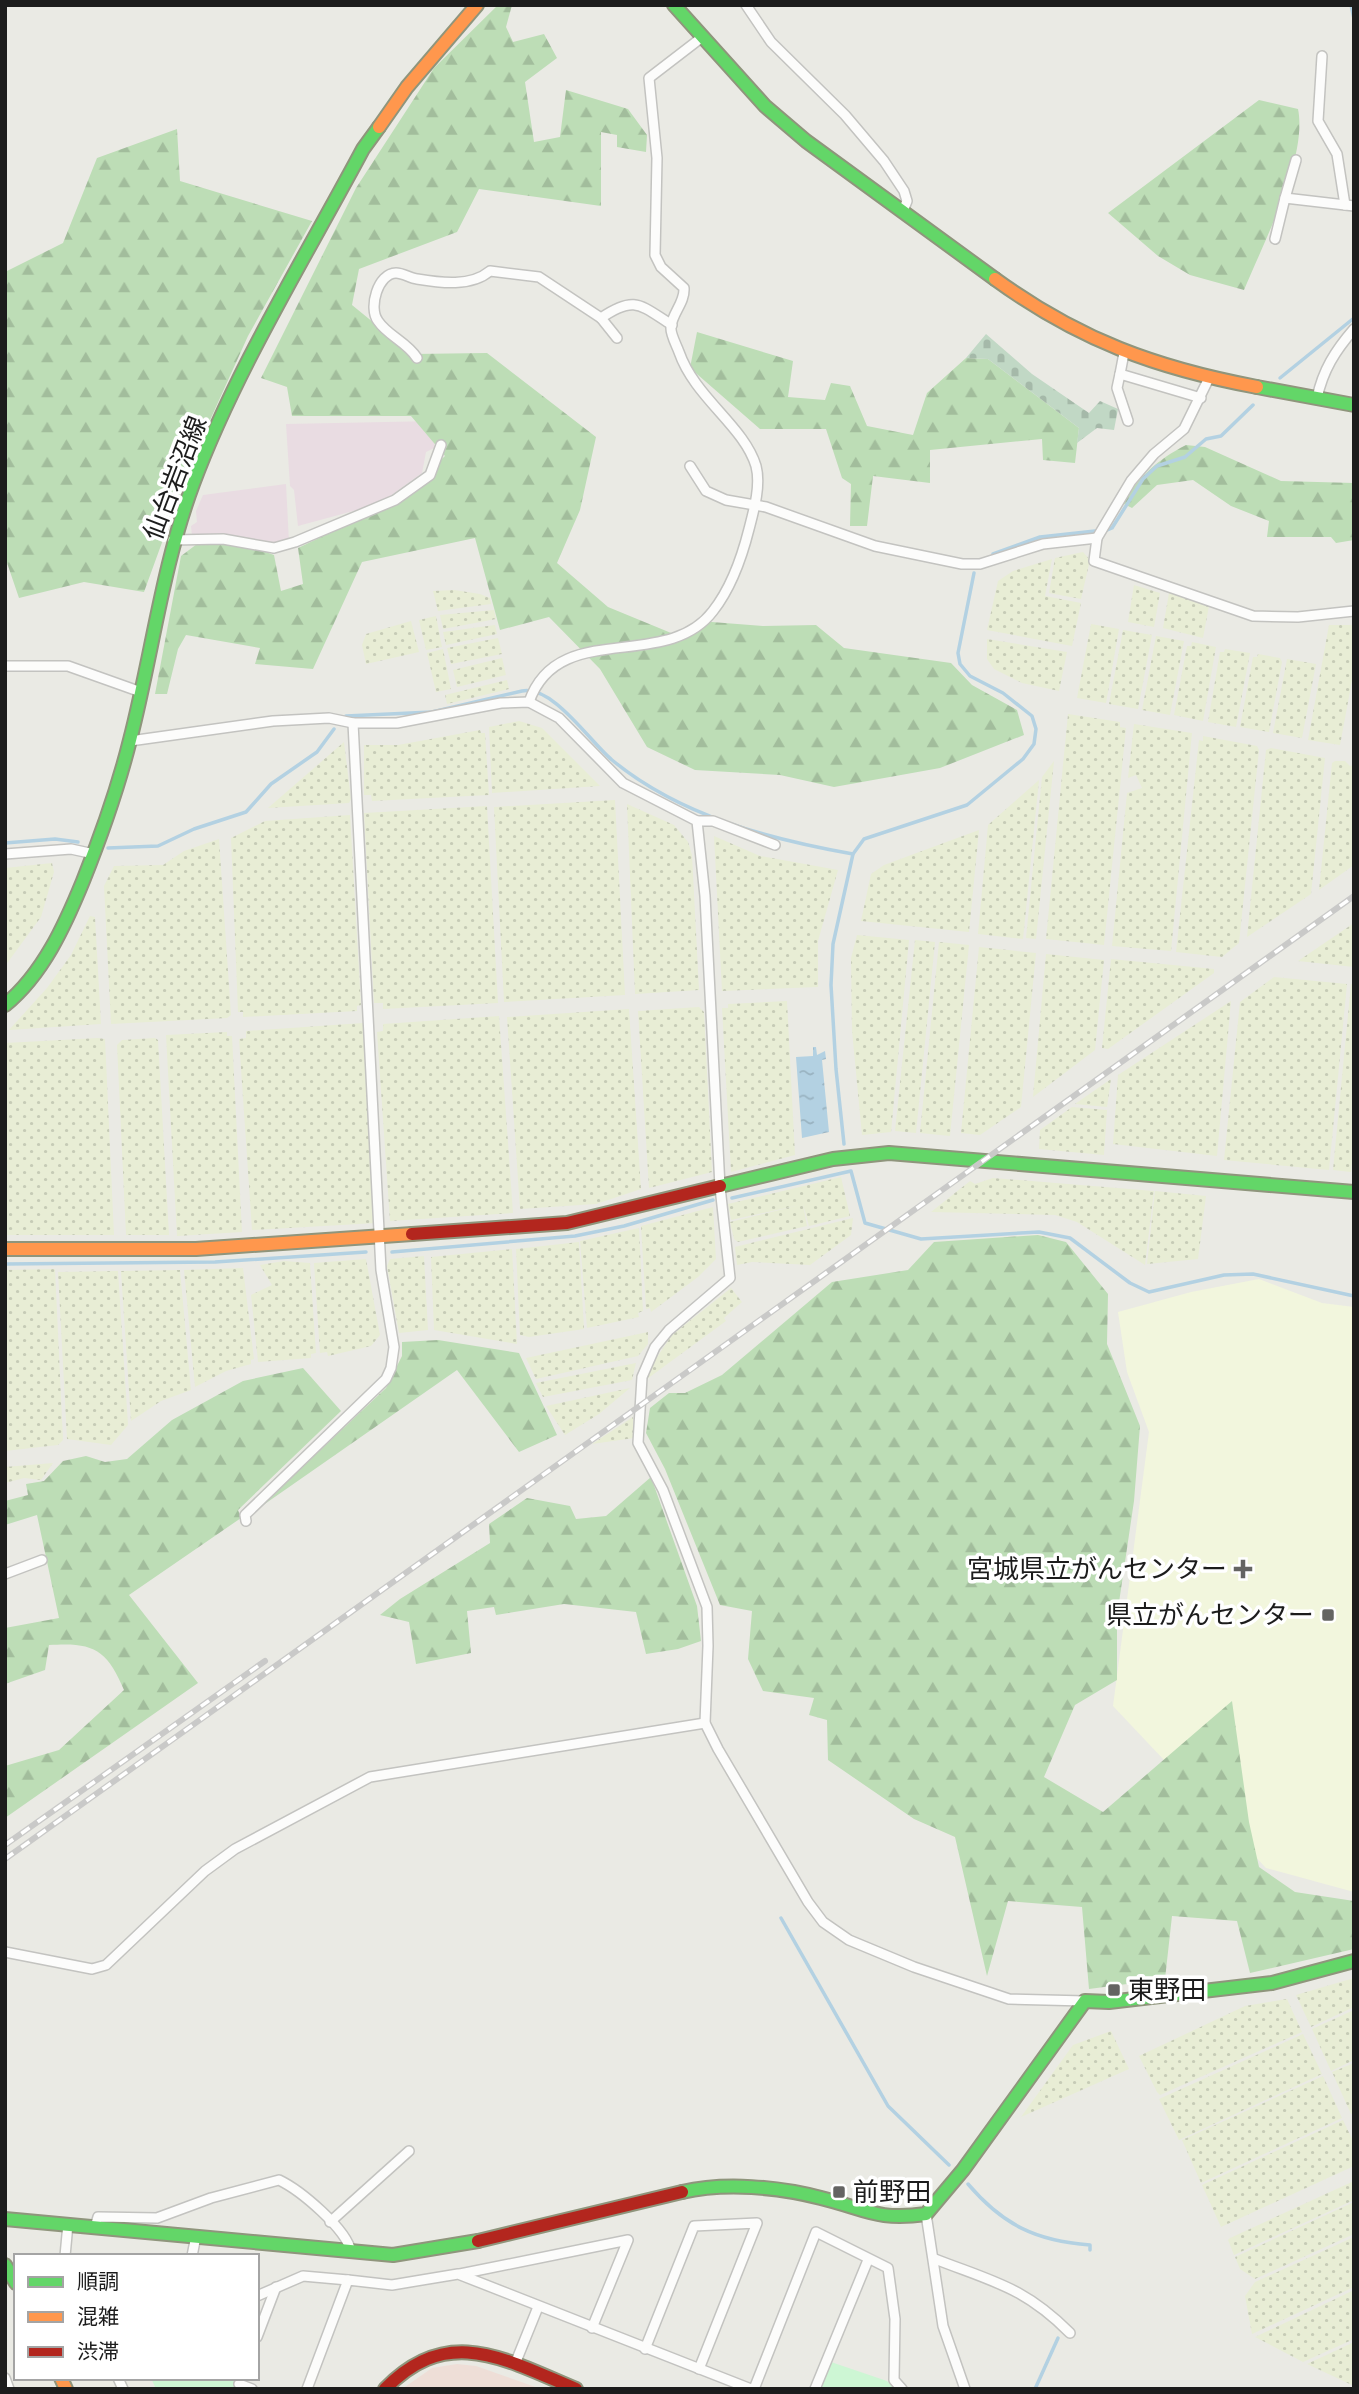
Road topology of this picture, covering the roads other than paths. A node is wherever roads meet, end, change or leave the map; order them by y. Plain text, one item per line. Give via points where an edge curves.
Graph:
1 (477, 5) edge
2 (674, 5) edge
3 (746, 5) edge
4 (701, 38) junction
5 (1322, 56) dead end
6 (1296, 160) dead end
7 (1285, 198) junction
8 (1349, 206) edge
9 (903, 211) junction
10 (1275, 239) dead end
11 (601, 318) junction
12 (672, 325) junction
13 (1354, 330) edge
14 (617, 338) dead end
15 (1124, 353) junction
16 (417, 358) dead end
17 (1120, 374) junction
18 (1209, 378) junction
19 (1201, 398) junction
20 (1317, 398) junction
21 (1354, 405) edge
22 (1128, 421) dead end
23 (440, 445) dead end
24 (690, 466) dead end
25 (756, 505) junction
26 (1097, 538) junction
27 (173, 540) junction
28 (1354, 611) edge
29 (5, 666) edge
30 (141, 692) junction
31 (532, 694) junction
32 (353, 723) junction
33 (130, 741) junction
34 (697, 821) junction
35 (775, 845) dead end
36 (5, 854) edge
37 (94, 854) junction
38 (5, 1005) edge
39 (720, 1187) junction
40 (1354, 1192) edge
41 (379, 1238) junction
42 (5, 1249) edge
43 (246, 1521) dead end
44 (42, 1560) dead end
45 (5, 1574) edge
46 (705, 1723) junction
47 (5, 1952) edge
48 (1354, 1961) edge
49 (1085, 2001) junction
50 (410, 2151) dead end
51 (926, 2214) junction
52 (5, 2219) edge
53 (330, 2222) junction
54 (68, 2224) junction
55 (95, 2227) junction
56 (196, 2236) junction
57 (351, 2252) junction
58 (65, 2254) edge
59 (192, 2254) edge
60 (868, 2259) junction
61 (935, 2259) junction
62 (458, 2274) junction
63 (348, 2280) junction
64 (276, 2287) junction
65 (259, 2295) edge
66 (538, 2307) junction
67 (592, 2328) junction
68 (259, 2332) edge
69 (1070, 2333) dead end
70 (645, 2349) junction
71 (515, 2364) junction
72 (698, 2369) junction
73 (5, 2378) edge
74 (239, 2384) edge
75 (9, 2389) edge
76 (251, 2389) edge
77 (307, 2389) edge
78 (384, 2389) edge
79 (576, 2389) edge
80 (752, 2389) edge
81 (816, 2389) edge
82 (902, 2389) edge
83 (965, 2389) edge

1 - 27 street, 仙台岩沼線 via 407,87 344,183 233,394
2 - 4 street
3 - 9 street via 771,42 884,161 904,191
4 - 9 street via 765,106
4 - 12 street via 649,78 656,128 655,255 685,290
5 - 8 street via 1318,121 1337,154
6 - 7 street
7 - 8 street
7 - 10 street
9 - 15 street via 1022,299
11 - 12 street via 621,304 637,303
11 - 14 street
11 - 16 street via 539,277 490,271 482,278 461,282 416,279 394,272 378,289 374,312 378,322
12 - 25 street via 691,379 746,446 756,467
13 - 20 street via 1335,351
15 - 17 street
15 - 18 street
17 - 19 street
17 - 22 street via 1117,388
18 - 19 street
18 - 20 street
19 - 26 street via 1184,429 1131,481
20 - 21 street
23 - 27 street via 430,475 395,500 295,542 274,548 223,539
24 - 25 street via 705,491
25 - 26 street via 875,546 962,564 980,564 1043,544
25 - 31 street via 725,593 693,630 649,645 592,649 575,655 542,677
26 - 28 street via 1094,561 1253,616
27 - 30 street, 仙台岩沼線
29 - 30 street via 68,666
30 - 33 street, 仙台岩沼線
31 - 32 street via 397,723
31 - 34 street via 623,783
32 - 33 street via 273,721
32 - 41 street
33 - 37 street, 仙台岩沼線
34 - 35 street via 713,821
34 - 39 street
36 - 37 street via 71,849
37 - 38 street, 仙台岩沼線 via 51,949
39 - 40 street via 833,1159 889,1153
39 - 41 street via 592,1219
39 - 46 street via 730,1278 655,1347 642,1377 638,1443 663,1490 706,1607
41 - 42 street via 185,1250
41 - 43 street via 394,1347 386,1379 245,1515
44 - 45 street
46 - 47 street via 370,1777 235,1849 205,1871 106,1965 92,1969
46 - 49 street via 823,1922 879,1954 1009,1998
48 - 49 street via 1272,1983
49 - 51 street
50 - 53 street
51 - 57 street via 890,2218 779,2190 701,2188 435,2251
51 - 61 street
52 - 54 street
53 - 55 street via 298,2191 279,2180 211,2197 157,2218 98,2217
53 - 57 street via 349,2239
54 - 55 street
54 - 58 street
55 - 56 street
56 - 57 street
56 - 59 street
60 - 80 street via 816,2232
60 - 81 street
60 - 82 street via 888,2268 895,2319 894,2380
61 - 69 street via 1009,2285
61 - 83 street via 943,2326
62 - 63 street via 392,2285
62 - 66 street
62 - 67 street via 628,2240
63 - 64 street via 303,2276
63 - 77 street
64 - 65 street
64 - 68 street
66 - 67 street
66 - 71 street
67 - 70 street
70 - 72 street
70 - 72 street via 694,2226 757,2223
71 - 78 street via 483,2353 448,2351 408,2367
71 - 79 street
72 - 80 street
73 - 75 street
74 - 76 street

